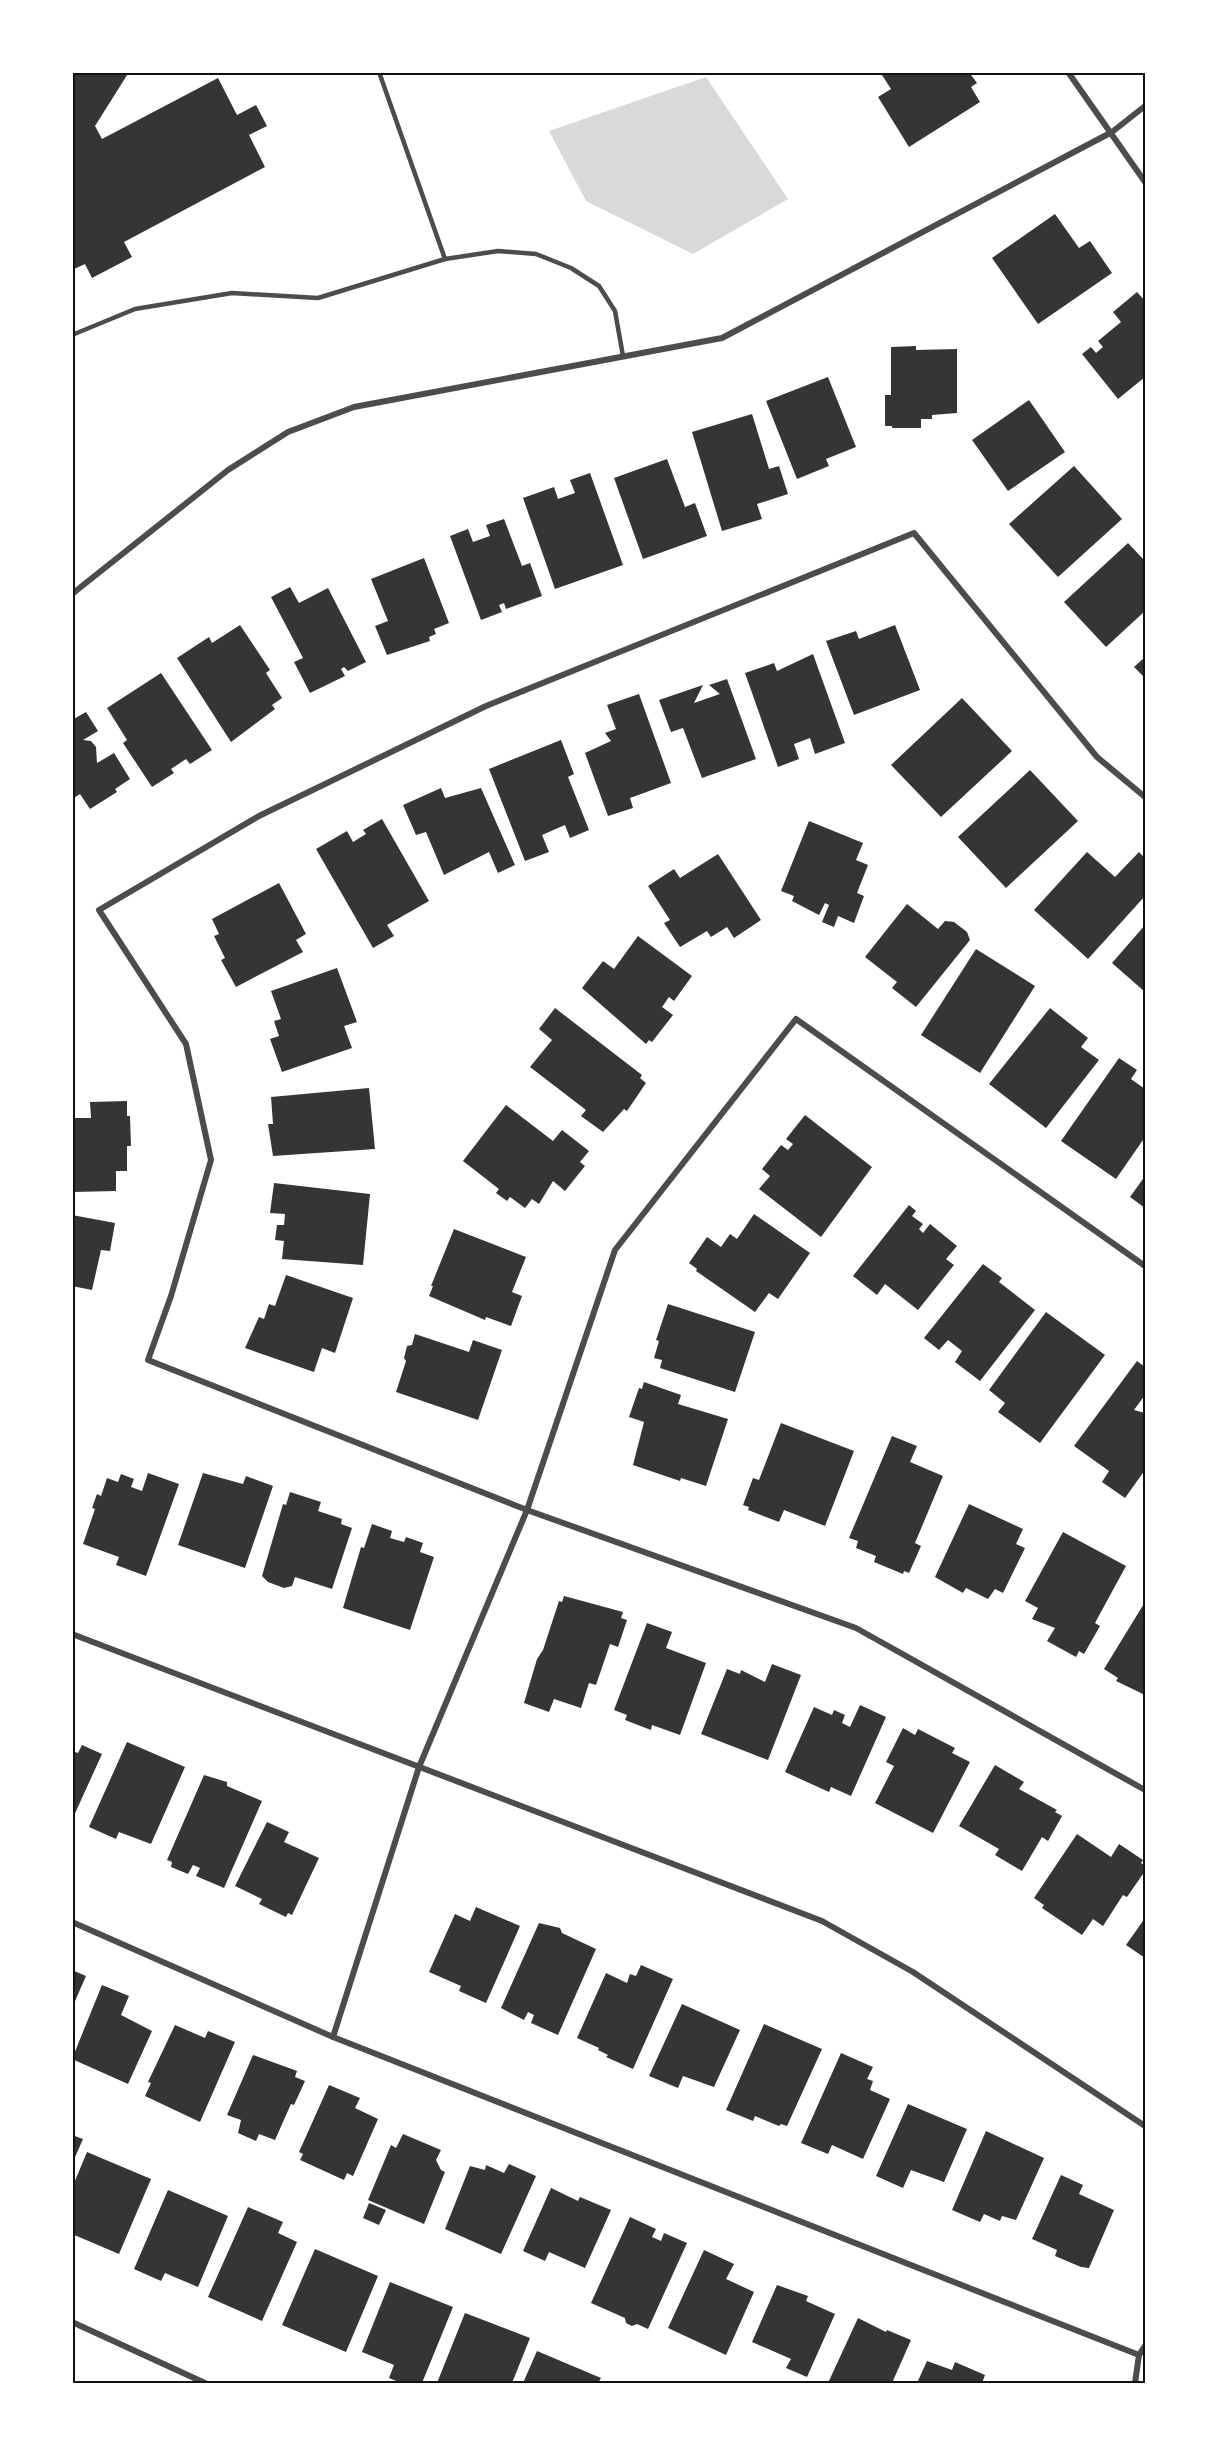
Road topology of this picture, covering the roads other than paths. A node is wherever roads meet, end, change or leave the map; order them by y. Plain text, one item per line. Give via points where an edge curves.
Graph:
1 (380, 72) edge
2 (1068, 72) edge
3 (1145, 105) edge
4 (1112, 132) junction
5 (1145, 182) edge
6 (445, 259) junction
7 (72, 335) edge
8 (623, 356) junction
9 (72, 594) edge
10 (1145, 797) edge
11 (1145, 1266) edge
12 (527, 1510) junction
13 (72, 1634) edge
14 (419, 1767) junction
15 (1145, 1790) edge
16 (72, 1922) edge
17 (333, 2037) junction
18 (1145, 2126) edge
19 (72, 2322) edge
20 (1145, 2346) edge
21 (1139, 2355) junction
22 (205, 2383) edge
23 (1135, 2383) edge

1 - 6 lane
2 - 4 street
3 - 4 street
4 - 5 street
4 - 8 street via 722,338
6 - 7 lane via 318,298 232,293 135,309
6 - 8 lane via 498,251 536,254 571,268 599,286 615,311
8 - 9 street via 354,407 288,432 228,470
10 - 12 street via 1097,757 914,533 486,706 259,816 99,910 186,1044 211,1160 148,1360
11 - 12 street via 796,1019 615,1250
12 - 14 street
12 - 15 street via 856,1628
13 - 14 street
14 - 17 street
14 - 18 street via 822,1921 913,1972
16 - 17 street
17 - 21 street
19 - 22 street
20 - 21 street
21 - 23 street

